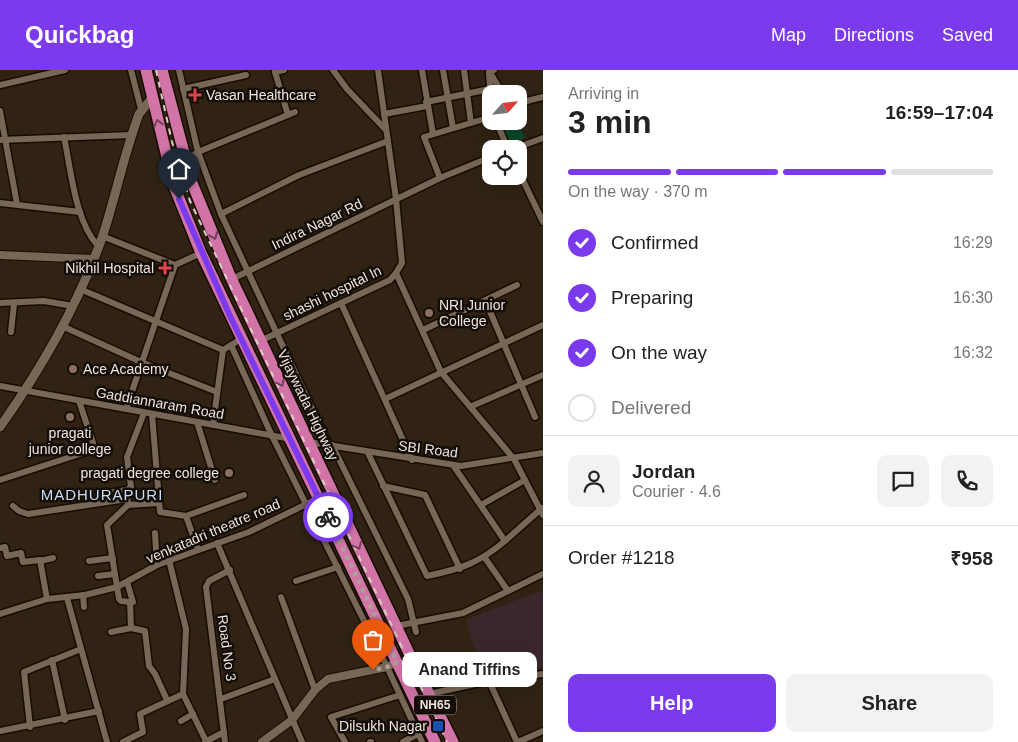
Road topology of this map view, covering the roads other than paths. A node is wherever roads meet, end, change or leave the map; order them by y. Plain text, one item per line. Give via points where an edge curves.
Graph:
1 (65, 70) edge
2 (130, 70) edge
3 (146, 70) edge
4 (162, 70) edge
5 (179, 70) edge
6 (284, 70) edge
7 (333, 70) edge
8 (378, 70) edge
9 (422, 70) edge
10 (443, 70) edge
11 (464, 70) edge
12 (490, 70) edge
13 (39, 73) edge
14 (246, 75) dead end
15 (491, 85) edge
16 (498, 85) edge
17 (0, 86) edge
18 (183, 89) junction
19 (482, 93) edge
20 (467, 94) junction
21 (447, 97) junction
22 (543, 97) edge
23 (152, 98) junction
24 (528, 101) edge
25 (426, 104) junction
26 (142, 109) junction
27 (0, 111) edge
28 (295, 112) dead end
29 (384, 114) junction
30 (288, 115) junction
31 (482, 120) edge
32 (471, 123) junction
33 (453, 128) junction
34 (385, 129) junction
35 (433, 134) junction
36 (131, 135) junction
37 (64, 137) junction
38 (543, 138) edge
39 (2, 140) edge
40 (388, 141) junction
41 (527, 144) edge
42 (198, 152) junction
43 (186, 160) junction
44 (482, 161) edge
45 (440, 178) junction
46 (525, 185) edge
47 (195, 192) junction
48 (179, 199) junction
49 (396, 199) junction
50 (0, 203) edge
51 (17, 204) junction
52 (80, 212) junction
53 (221, 214) junction
54 (543, 222) edge
55 (102, 236) junction
56 (98, 246) junction
57 (201, 253) junction
58 (0, 256) edge
59 (93, 259) junction
60 (175, 265) junction
61 (248, 271) junction
62 (396, 273) junction
63 (232, 279) junction
64 (517, 286) dead end
65 (80, 289) junction
66 (486, 302) junction
67 (0, 303) edge
68 (341, 303) junction
69 (14, 304) junction
70 (73, 306) junction
71 (156, 322) junction
72 (254, 325) junction
73 (543, 325) edge
74 (62, 326) junction
75 (423, 330) junction
76 (11, 332) dead end
77 (277, 333) junction
78 (239, 336) junction
79 (260, 341) junction
80 (504, 342) junction
81 (230, 345) junction
82 (223, 350) junction
83 (141, 362) junction
84 (441, 372) junction
85 (543, 376) edge
86 (522, 383) junction
87 (0, 386) edge
88 (25, 392) junction
89 (216, 392) junction
90 (384, 399) junction
91 (79, 401) junction
92 (472, 406) junction
93 (126, 409) junction
94 (148, 413) junction
95 (535, 417) dead end
96 (198, 422) junction
97 (212, 425) junction
98 (0, 427) edge
99 (272, 436) junction
100 (291, 439) junction
101 (309, 442) junction
102 (331, 445) junction
103 (368, 453) junction
104 (543, 453) edge
105 (514, 458) junction
106 (412, 460) junction
107 (453, 465) junction
108 (0, 480) edge
109 (215, 480) dead end
110 (525, 480) junction
111 (383, 486) junction
112 (126, 490) junction
113 (101, 494) dead end
114 (244, 495) dead end
115 (319, 498) junction
116 (128, 502) junction
117 (158, 503) junction
118 (307, 504) junction
119 (481, 505) junction
120 (13, 506) dead end
121 (542, 511) edge
122 (186, 516) junction
123 (155, 533) dead end
124 (505, 541) junction
125 (217, 543) junction
126 (0, 548) edge
127 (198, 550) junction
128 (53, 558) dead end
129 (112, 558) junction
130 (485, 558) junction
131 (169, 560) junction
132 (40, 561) junction
133 (89, 561) dead end
134 (157, 565) junction
135 (338, 567) junction
136 (230, 570) junction
137 (460, 570) junction
138 (115, 574) junction
139 (543, 574) edge
140 (98, 576) dead end
141 (296, 581) dead end
142 (127, 582) junction
143 (117, 587) junction
144 (508, 591) junction
145 (83, 596) junction
146 (281, 597) dead end
147 (67, 598) junction
148 (47, 599) junction
149 (133, 602) dead end
150 (84, 607) dead end
151 (0, 614) edge
152 (414, 622) junction
153 (396, 626) junction
154 (132, 628) junction
155 (112, 632) dead end
156 (416, 632) dead end
157 (81, 649) junction
158 (52, 660) junction
159 (392, 665) junction
160 (543, 674) edge
161 (275, 679) junction
162 (489, 681) junction
163 (315, 690) junction
164 (184, 694) junction
165 (429, 694) junction
166 (400, 695) junction
167 (221, 699) junction
168 (168, 700) junction
169 (99, 711) junction
170 (193, 714) junction
171 (65, 720) junction
172 (292, 720) junction
173 (180, 721) dead end
174 (30, 727) junction
175 (0, 731) edge
176 (543, 731) edge
177 (224, 732) junction
178 (418, 734) junction
179 (107, 742) edge
180 (123, 742) edge
181 (205, 742) edge
182 (225, 742) edge
183 (262, 742) edge
184 (302, 742) edge
185 (345, 742) edge
186 (403, 742) edge
187 (422, 742) edge
188 (435, 742) edge
189 (453, 742) edge
190 (517, 742) edge

1 - 13 street
2 - 26 street
3 - 23 highway, NH65
4 - 43 highway, Vijaywada Highway / NH65
5 - 18 street
6 - 30 street via 275,72
7 - 34 street
8 - 29 street
9 - 25 street
10 - 21 street
11 - 20 street
12 - 15 street
12 - 16 street
13 - 17 street
14 - 18 street
18 - 42 street
19 - 20 street
20 - 21 street
20 - 32 street
21 - 25 street
21 - 33 street
22 - 24 street
23 - 26 main road
48 -> 23 highway, NH65
25 - 29 street
25 - 35 street
26 - 36 main road
27 - 39 street
28 - 30 street
29 - 34 street
30 - 42 street
31 - 32 street
32 - 33 street
33 - 35 street
34 - 40 street
35 - 45 street via 424,137
36 - 37 street
36 - 55 main road
37 - 39 street
37 - 52 street
38 - 41 street
39 - 51 street
40 - 49 street
40 - 53 street via 298,176
42 - 43 street
42 - 53 street
43 - 47 highway, Vijaywada Highway / NH65
44 - 45 street, Indira Nagar Rd
45 - 49 street, Indira Nagar Rd
46 - 54 street
47 - 48 highway
47 -> 63 highway, Vijaywada Highway / NH65
48 - 57 highway, NH65
49 - 61 street, Indira Nagar Rd
49 - 62 street via 402,264
50 - 51 street
51 - 52 street
52 - 56 street via 87,232
53 - 61 street
55 - 56 main road
55 - 60 street
56 - 59 main road
57 - 60 street
57 - 78 highway, NH65
58 - 59 street
59 - 65 main road
60 - 71 street
61 - 63 street, Indira Nagar Rd
61 - 77 street
62 - 68 street, shashi hospital ln via 390,280
62 - 75 street
63 - 72 highway, Vijaywada Highway / NH65
64 - 66 street
65 - 70 main road
65 - 71 street
66 - 75 street
66 - 80 street
67 - 69 street
68 - 77 street, shashi hospital ln
68 - 90 street
69 - 70 street via 44,301
69 - 76 street
70 - 74 main road
71 - 82 street
71 - 83 street
72 - 78 highway
72 - 79 highway, Vijaywada Highway / NH65
73 - 80 street
74 - 83 street
74 - 88 main road
75 - 84 street
77 - 79 street, shashi hospital ln
77 - 102 street
78 - 81 street
78 - 100 highway, NH65
79 -> 101 highway, Vijaywada Highway / NH65
80 - 84 street
80 - 86 street
81 - 82 street
81 - 99 street
82 - 89 street
83 - 89 street
83 - 93 street
84 - 90 street
84 - 92 street
85 - 86 street
86 - 92 street
86 - 95 street
87 - 88 street, Gaddiannaram Road
88 - 91 street, Gaddiannaram Road
88 - 98 main road
89 - 97 street
90 - 106 street
91 - 93 street, Gaddiannaram Road
91 - 108 street via 94,446 92,450
92 - 105 street
93 - 94 street, Gaddiannaram Road
94 - 96 street, Gaddiannaram Road
94 - 112 street via 127,457 132,486
94 - 117 street
96 - 97 street, Gaddiannaram Road
96 - 109 street
97 - 99 street, Gaddiannaram Road
99 - 100 street, Gaddiannaram Road
99 - 118 street
100 - 115 highway, NH65
101 - 102 street, SBI Road
101 -> 153 highway, Vijaywada Highway / NH65
102 - 103 street, SBI Road
102 - 152 street via 408,599
103 - 106 street, SBI Road
103 - 111 street
104 - 105 street, SBI Road
105 - 107 street, SBI Road
105 - 110 street
106 - 107 street, SBI Road
107 - 119 street
110 - 119 street
110 - 121 street
111 - 137 street via 425,496
111 - 137 street via 427,576
112 - 113 street
112 - 116 street
114 - 122 street
115 - 118 street, venkatadri theatre road
115 - 159 highway, NH65
116 - 117 street
116 - 120 street via 28,514
116 - 129 street via 107,525
117 - 122 street via 160,512
118 - 125 street, venkatadri theatre road via 249,532
118 - 135 street
119 - 124 street
121 - 124 street
122 - 127 street
123 - 134 street
124 - 130 street
125 - 127 street, venkatadri theatre road
125 - 136 street
126 - 132 street via 4,546 7,556 21,552 24,562
127 - 131 street, venkatadri theatre road
128 - 132 street
129 - 133 street
129 - 138 street
130 - 137 street
130 - 144 street
131 - 134 street, venkatadri theatre road
131 - 164 street via 186,628
132 - 148 street
134 - 142 street, venkatadri theatre road
135 - 141 street
135 - 159 street
136 - 161 street
136 - 167 street, Road No 3 via 209,581 206,587
138 - 140 street
138 - 143 street
139 - 144 street
142 - 143 street, venkatadri theatre road
142 - 149 street
143 - 145 street, venkatadri theatre road
143 - 154 street via 120,600 130,602
144 - 152 street via 463,613
145 - 147 street, venkatadri theatre road
145 - 150 street
146 - 163 street
147 - 148 street, venkatadri theatre road
147 - 157 street
148 - 151 street, venkatadri theatre road
152 - 153 street
152 - 156 street
153 - 165 highway, Vijaywada Highway / NH65
154 - 155 street
154 - 168 street via 145,631 149,666
157 - 158 street
157 - 169 street
158 - 171 street
158 - 174 street via 24,672
159 - 163 street via 328,679
159 - 166 street
159 - 188 highway, NH65
160 - 162 street
161 - 167 street
161 - 172 street
162 - 165 street
162 - 190 street
163 - 172 street
164 - 168 street
164 - 170 street
165 - 189 highway, Vijaywada Highway / NH65
166 - 178 street
166 - 185 street via 331,717
167 - 177 street, Road No 3
168 - 180 street via 140,714 143,732
169 - 171 street
169 - 179 street
170 - 173 street
170 - 181 street
171 - 174 street
172 - 183 street
172 - 184 street
174 - 175 street
176 - 190 street
177 - 181 street
177 - 182 street, Road No 3
178 - 186 street
178 - 187 street

